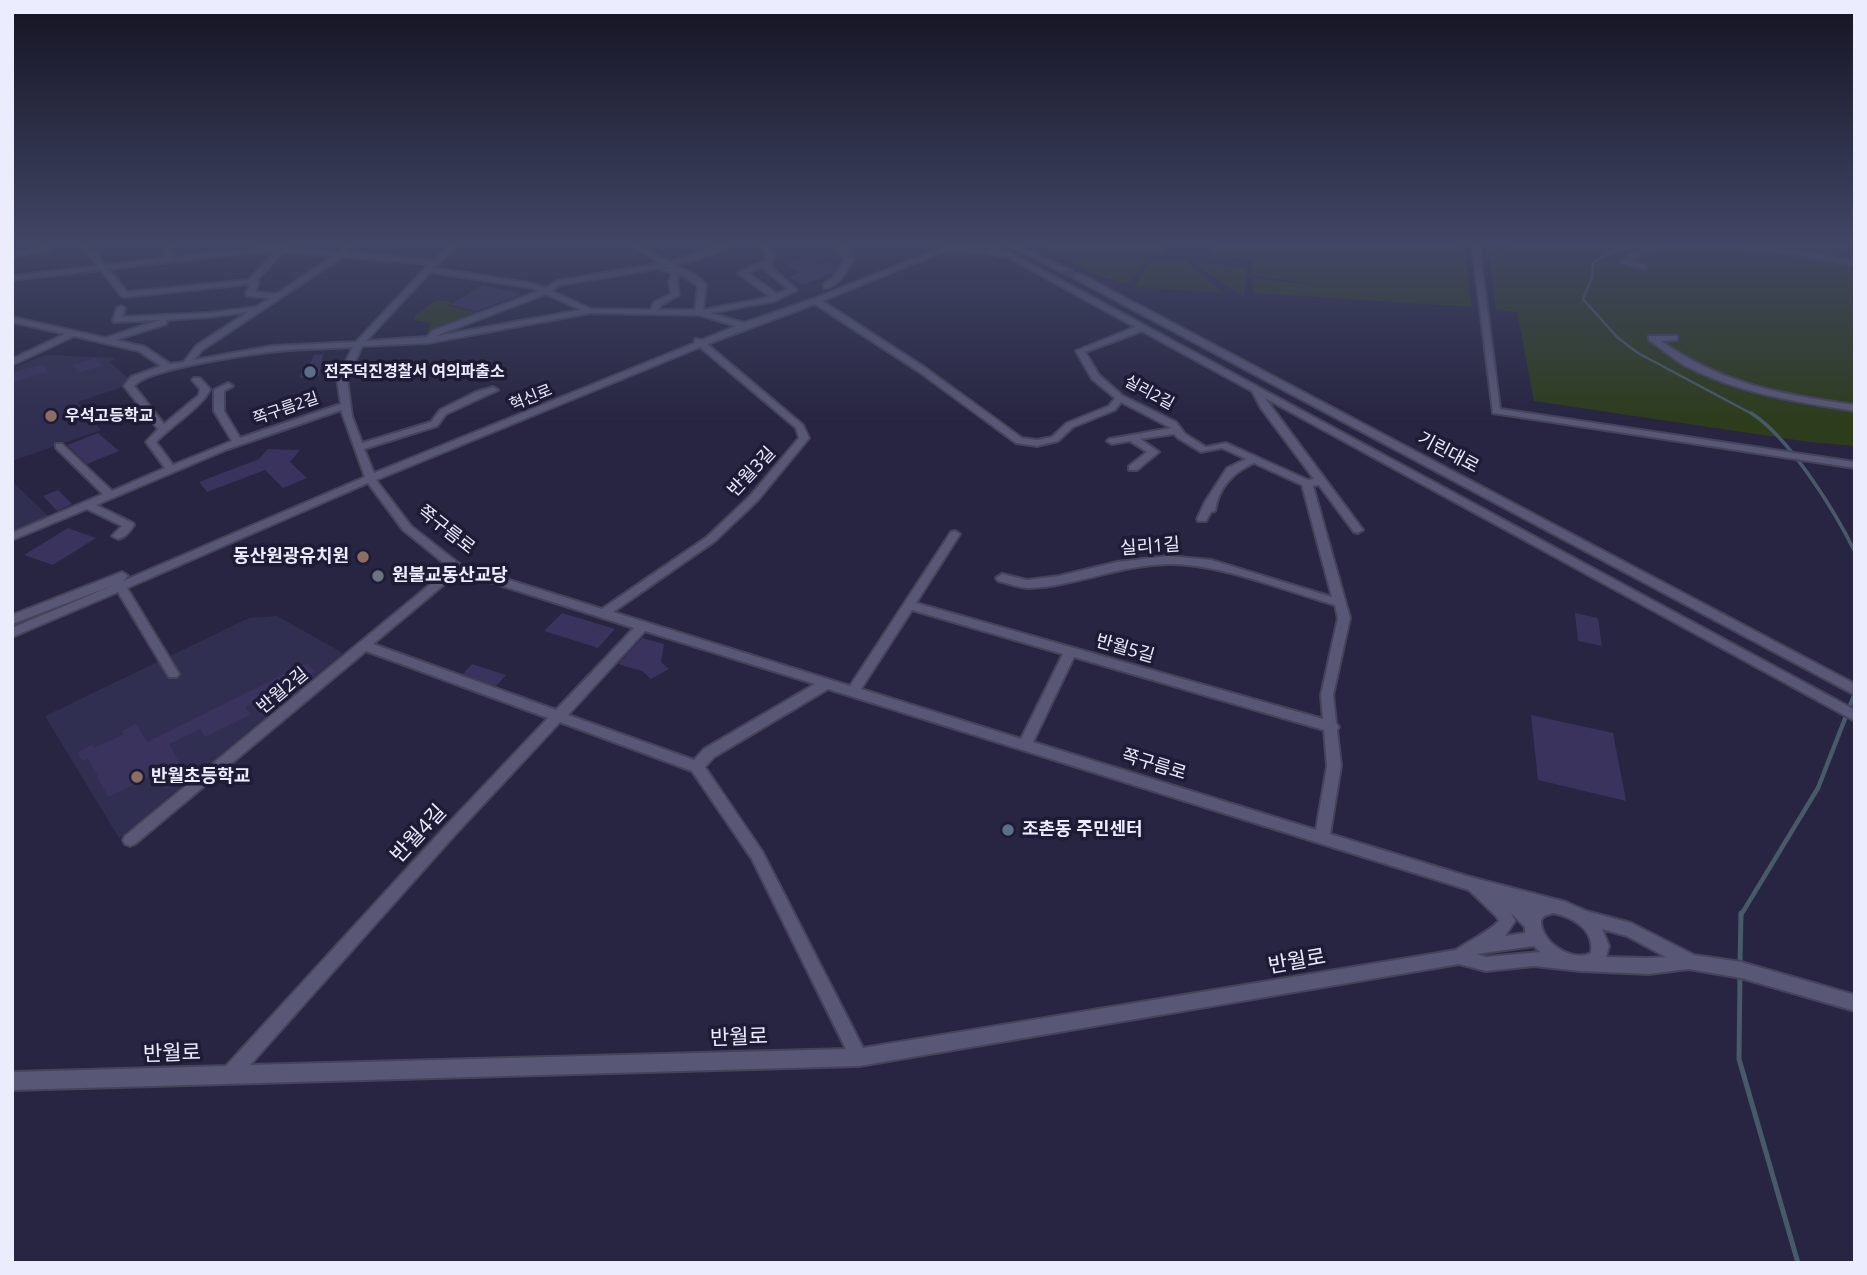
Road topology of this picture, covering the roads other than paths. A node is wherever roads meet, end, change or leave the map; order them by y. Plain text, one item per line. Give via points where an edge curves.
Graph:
1 (265, 304) edge
2 (397, 304) edge
3 (513, 304) edge
4 (574, 304) edge
5 (658, 304) edge
6 (700, 304) edge
7 (746, 304) edge
8 (790, 304) edge
9 (808, 304) edge
10 (820, 304) edge
11 (1100, 304) edge
12 (1129, 304) edge
13 (1482, 304) edge
14 (121, 308) dead end
15 (258, 308) junction
16 (590, 311) junction
17 (654, 313) junction
18 (699, 313) junction
19 (179, 317) junction
20 (12, 319) edge
21 (741, 325) junction
22 (1144, 327) junction
23 (73, 333) junction
24 (1674, 338) dead end
25 (428, 340) junction
26 (107, 341) junction
27 (699, 342) junction
28 (358, 345) junction
29 (15, 359) edge
30 (188, 362) junction
31 (168, 367) junction
32 (197, 380) dead end
33 (228, 386) dead end
34 (493, 390) dead end
35 (1256, 390) junction
36 (1120, 397) junction
37 (344, 406) junction
38 (1855, 408) edge
39 (163, 429) junction
40 (1178, 430) junction
41 (1130, 437) junction
42 (1112, 441) dead end
43 (237, 442) junction
44 (59, 446) dead end
45 (361, 447) junction
46 (1252, 460) junction
47 (1855, 465) edge
48 (1133, 468) dead end
49 (172, 469) junction
50 (370, 477) junction
51 (1313, 482) junction
52 (110, 495) junction
53 (86, 505) junction
54 (1202, 519) dead end
55 (1358, 530) dead end
56 (955, 534) dead end
57 (118, 536) dead end
58 (12, 537) edge
59 (457, 568) junction
60 (1002, 578) dead end
61 (118, 582) junction
62 (1340, 603) junction
63 (908, 606) junction
64 (604, 613) junction
65 (12, 620) edge
66 (643, 626) junction
67 (12, 633) edge
68 (365, 646) junction
69 (1070, 652) junction
70 (173, 674) dead end
71 (827, 682) junction
72 (1855, 690) edge
73 (853, 691) junction
74 (1855, 716) edge
75 (558, 718) junction
76 (1332, 727) junction
77 (1025, 745) junction
78 (698, 767) junction
79 (1322, 837) junction
80 (130, 840) dead end
81 (1471, 884) junction
82 (1553, 906) junction
83 (1583, 917) junction
84 (1533, 928) junction
85 (1480, 947) junction
86 (1459, 957) junction
87 (1689, 962) junction
88 (1575, 963) junction
89 (1855, 1003) edge
90 (859, 1057) junction
91 (230, 1075) junction
92 (12, 1081) edge

1 - 15 street
2 - 28 street, 쪽구름로
3 - 25 street via 435,332
4 - 16 street
5 - 17 street
6 - 18 street
7 - 18 street
8 - 21 street, 혁신로
9 - 21 street, 혁신로
10 - 36 street via 921,369 1018,441 1055,439 1069,425 1112,408
11 - 22 street, 기린대로
12 - 72 street, 기린대로
13 - 47 street via 1496,411
14 - 19 street via 117,320
15 - 19 street
15 - 30 street via 199,348
16 - 17 street
16 - 25 street
17 - 18 street
18 - 21 street
19 - 26 street
20 - 23 street
21 - 27 street, 혁신로
22 - 35 street, 기린대로
22 - 36 street, 실리2길 via 1080,351 1095,377
23 - 26 street
23 - 29 street
24 - 38 street via 1652,338 1685,362 1747,387
25 - 28 street
26 - 31 street via 142,349
27 - 50 street, 혁신로
27 - 64 street, 반월3길 via 800,427 804,438 754,498 711,539
28 - 30 street via 272,349
28 - 37 street, 쪽구름로 via 342,379
30 - 31 street
31 - 39 street via 134,379 129,386
32 - 39 street via 205,389 203,396
33 - 43 street, 쪽구름2길 via 219,390 219,411
34 - 45 street via 443,412 434,424
35 - 51 street
35 - 74 street, 기린대로
36 - 40 street, 실리2길
37 - 43 street, 쪽구름2길
37 - 45 street, 쪽구름로
39 - 49 street via 151,442
40 - 41 street, 실리2길
40 - 46 street, 실리2길 via 1205,450 1223,445
41 - 42 street, 실리2길
41 - 48 street via 1154,452
43 - 49 street, 쪽구름2길
44 - 52 street
45 - 50 street, 쪽구름로
46 - 51 street, 실리2길
46 - 54 street via 1231,470
49 - 52 street, 쪽구름2길
50 - 59 street, 쪽구름로 via 407,528
50 - 61 street, 혁신로
51 - 55 street
51 - 62 street
52 - 53 street, 쪽구름2길
53 - 57 street via 129,525
53 - 58 street, 쪽구름2길
56 - 63 street
59 - 64 street, 쪽구름로
59 - 68 street, 반월2길
60 - 62 street, 실리1길 via 1027,584 1167,560 1211,564
61 - 65 street, 혁신로
61 - 67 street, 혁신로
61 - 70 street
62 - 76 street via 1344,618 1327,695
63 - 69 street, 반월5길
63 - 73 street
64 - 66 street, 쪽구름로
66 - 71 street, 쪽구름로
66 - 75 street, 반월4길
68 - 75 street
68 - 80 street, 반월2길
69 - 76 street, 반월5길
69 - 77 street
71 - 73 street, 쪽구름로
71 - 78 street via 709,753
73 - 77 street, 쪽구름로
75 - 78 street
75 - 91 street, 반월4길
76 - 79 street via 1334,766
77 - 79 street, 쪽구름로
78 - 90 street via 757,855
79 - 81 street, 쪽구름로
81 - 82 street, 쪽구름로
81 - 84 street via 1520,910
81 - 85 street via 1507,921
82 - 83 street
82 - 84 street via 1538,911
83 - 87 street via 1631,929
83 - 88 street via 1598,933 1602,951 1598,958
84 - 85 street via 1530,940
84 - 88 street via 1547,950
85 - 86 street
86 - 88 street via 1486,964 1534,959
86 - 90 street, 반월로
87 - 88 street via 1649,966
87 - 89 street via 1741,970
90 - 91 street, 반월로
91 - 92 street, 반월로

